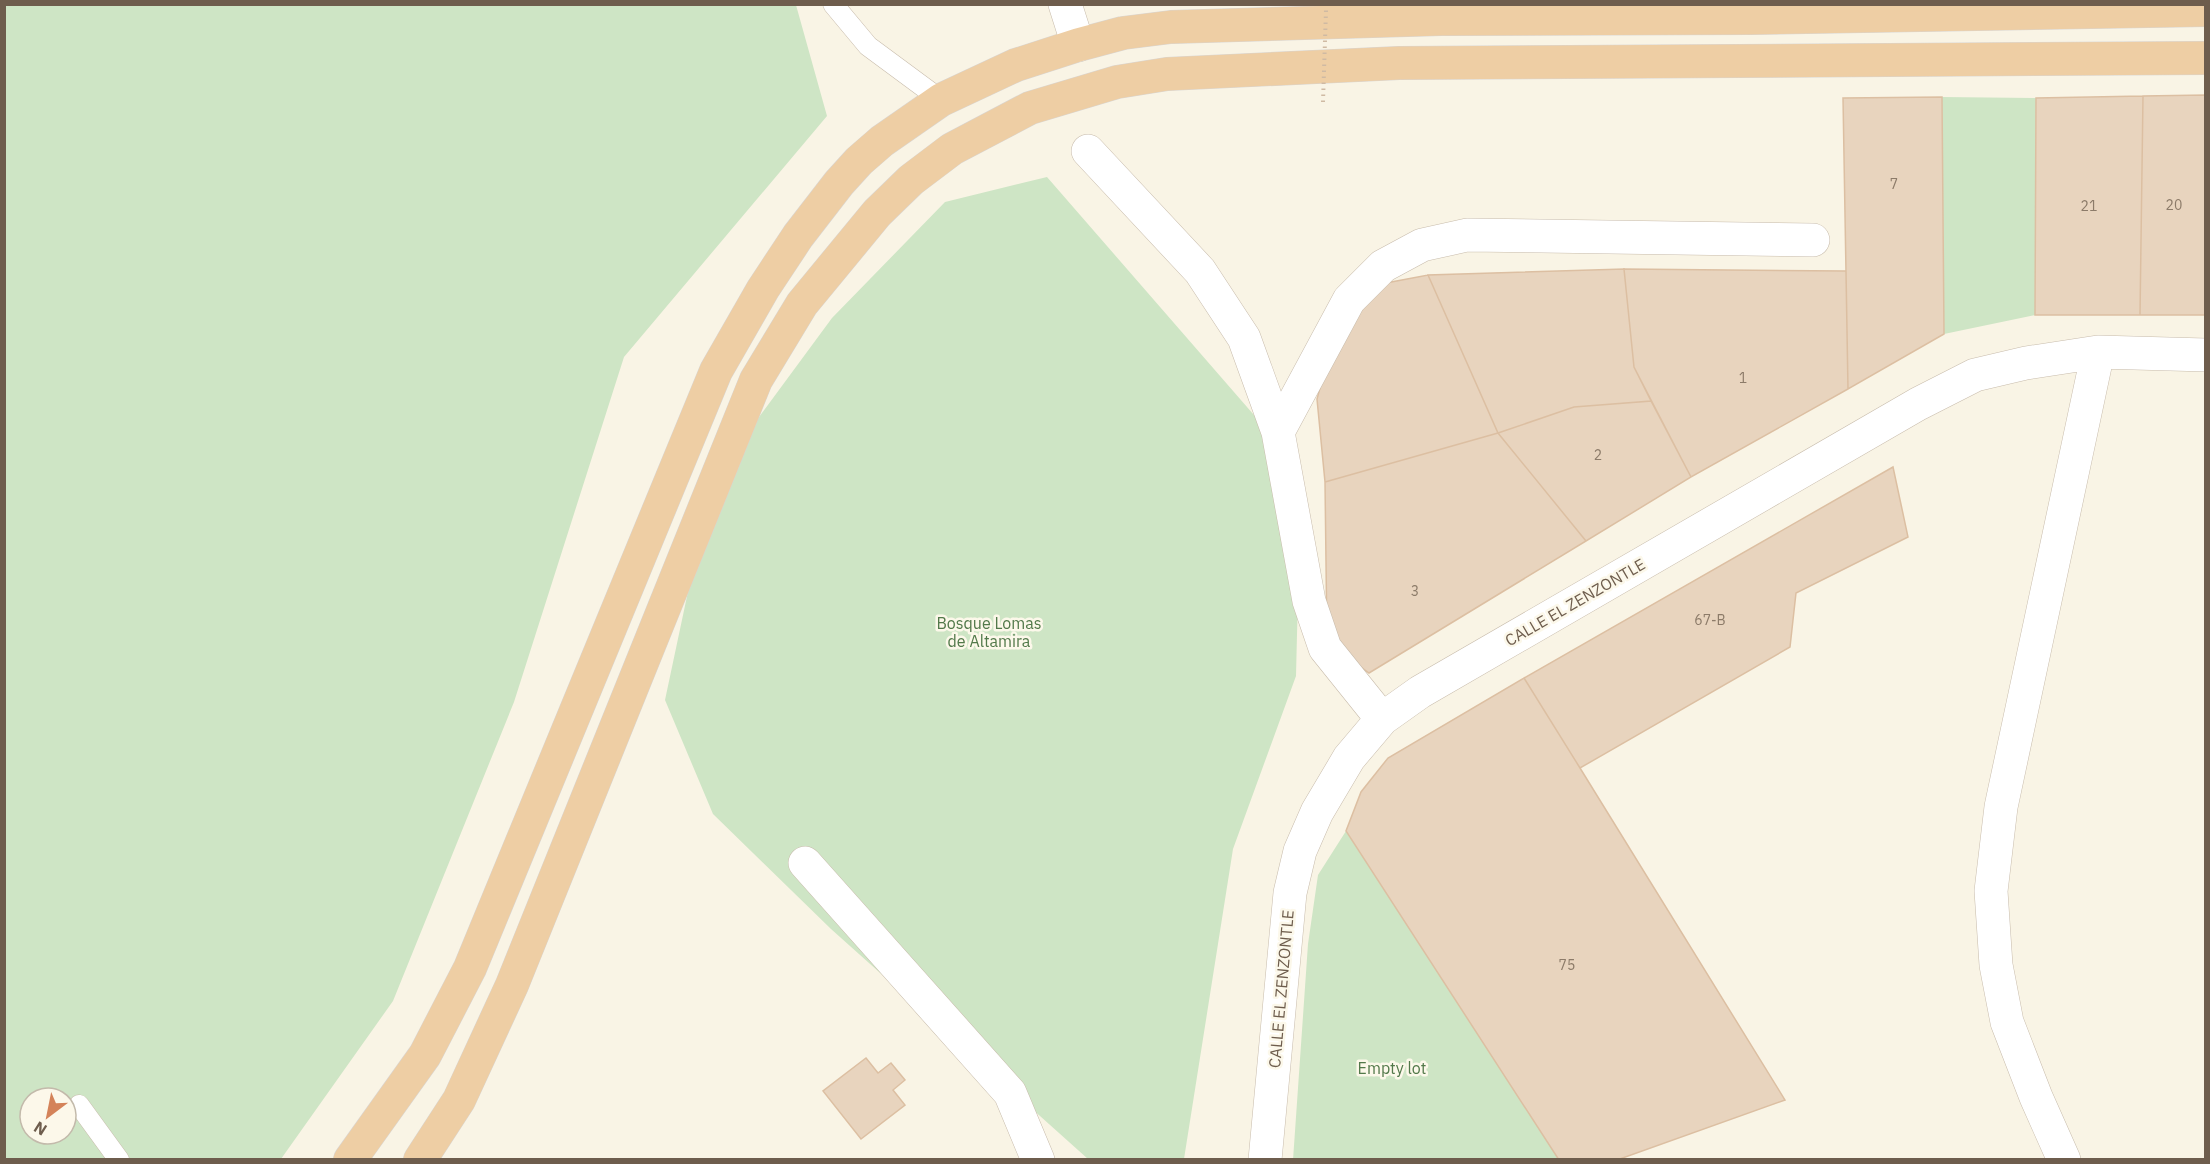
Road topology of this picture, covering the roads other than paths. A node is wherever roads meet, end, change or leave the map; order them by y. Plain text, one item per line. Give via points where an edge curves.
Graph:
1 (833, 4) edge
2 (1065, 4) edge
3 (2005, 10) edge
4 (2205, 10) edge
5 (1591, 11) edge
6 (1748, 11) edge
7 (1439, 12) edge
8 (1078, 45) junction
9 (2205, 58) edge
10 (941, 100) junction
11 (1088, 151) dead end
12 (1813, 240) dead end
13 (2098, 352) junction
14 (2205, 355) edge
15 (1278, 432) junction
16 (1382, 719) junction
17 (805, 863) dead end
18 (79, 1105) dead end
19 (120, 1160) edge
20 (350, 1160) edge
21 (420, 1160) edge
22 (1038, 1160) edge
23 (1265, 1160) edge
24 (2064, 1160) edge

1 - 10 lane via 868,46
2 - 8 street
3 - 4 highway
3 - 6 highway
5 - 6 highway
5 - 7 highway
7 - 8 highway via 1171,27 1123,33
8 - 10 highway via 1016,65
9 - 21 highway via 1399,63 1167,74 1117,82 1030,108 952,149 911,180 841,255 802,303 756,380 512,985 459,1100
10 - 20 highway via 882,141 839,183 792,245 716,370 470,968 425,1055
11 - 15 street via 1200,271 1244,338
12 - 15 street via 1467,236 1422,245 1383,266 1349,300
13 - 14 street, CALLE EL ZENZONTLE
13 - 16 street, CALLE EL ZENZONTLE via 1976,375 1918,404 1420,692
13 - 24 street via 2001,807 1991,891 1996,965 2007,1022
15 - 16 street via 1309,601 1325,648
16 - 23 street, CALLE EL ZENZONTLE via 1348,758 1300,851 1290,893
17 - 22 street via 1010,1093
18 - 19 lane

